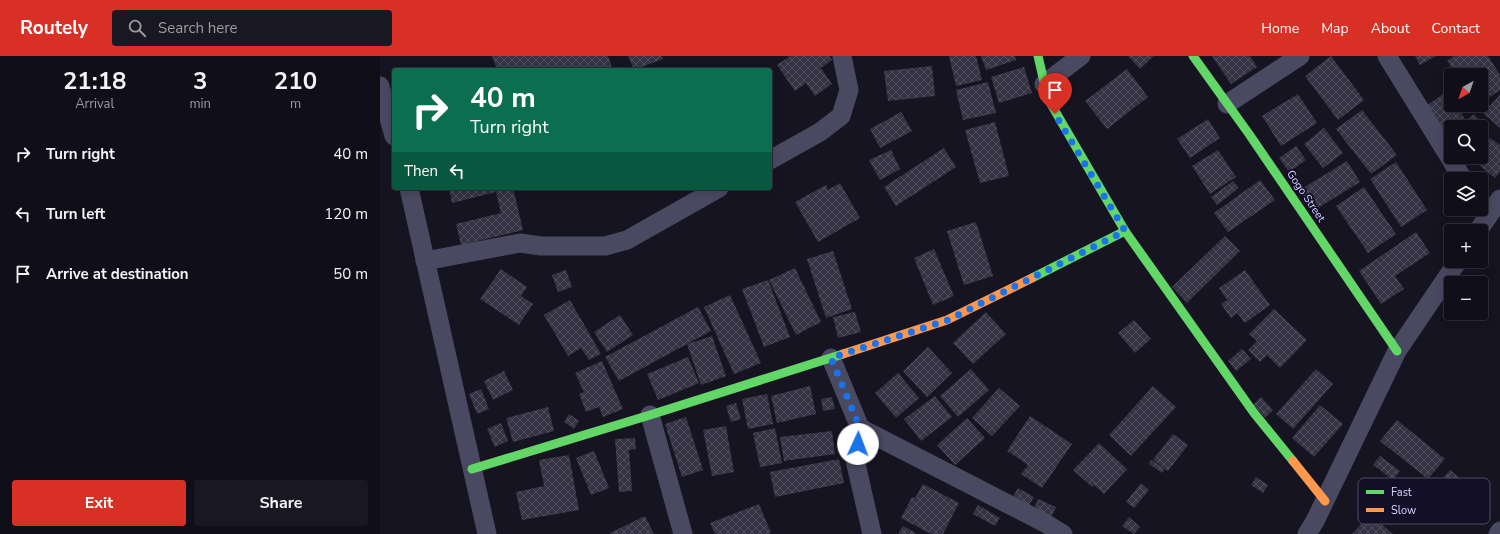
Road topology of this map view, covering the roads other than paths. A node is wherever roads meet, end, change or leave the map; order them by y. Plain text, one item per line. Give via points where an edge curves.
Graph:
1 (842, 56) edge
2 (1038, 56) edge
3 (1081, 56) edge
4 (1193, 56) edge
5 (1300, 56) edge
6 (1388, 56) edge
7 (1044, 84) junction
8 (380, 86) edge
9 (1227, 104) junction
10 (392, 129) edge
11 (772, 159) edge
12 (1460, 172) edge
13 (409, 190) edge
14 (715, 190) edge
15 (1490, 206) edge
16 (1481, 224) edge
17 (1125, 231) junction
18 (425, 261) junction
19 (1453, 268) edge
20 (1397, 350) junction
21 (831, 358) junction
22 (650, 415) junction
23 (860, 428) junction
24 (472, 469) junction
25 (1325, 500) junction
26 (1315, 530) edge
27 (1500, 531) edge
28 (487, 534) edge
29 (683, 534) edge
30 (872, 534) edge
31 (1063, 534) edge
32 (1498, 534) edge

1 - 11 street via 849,90 841,116 820,132
2 - 7 street
3 - 7 street
4 - 9 street, Gogo Street
5 - 9 street
6 - 12 street
7 - 17 street via 1055,114
8 - 10 street
9 - 20 street, Gogo Street
13 - 18 street
14 - 18 street via 627,240 606,246 541,246 520,243
15 - 16 street
17 - 21 street via 948,320
17 - 25 street via 1254,413
18 - 24 street
19 - 20 street
20 - 25 street
21 - 22 street
21 - 23 street
22 - 24 street
22 - 29 street
23 - 30 street via 855,460
23 - 31 street
24 - 28 street
25 - 26 street
27 - 32 street

